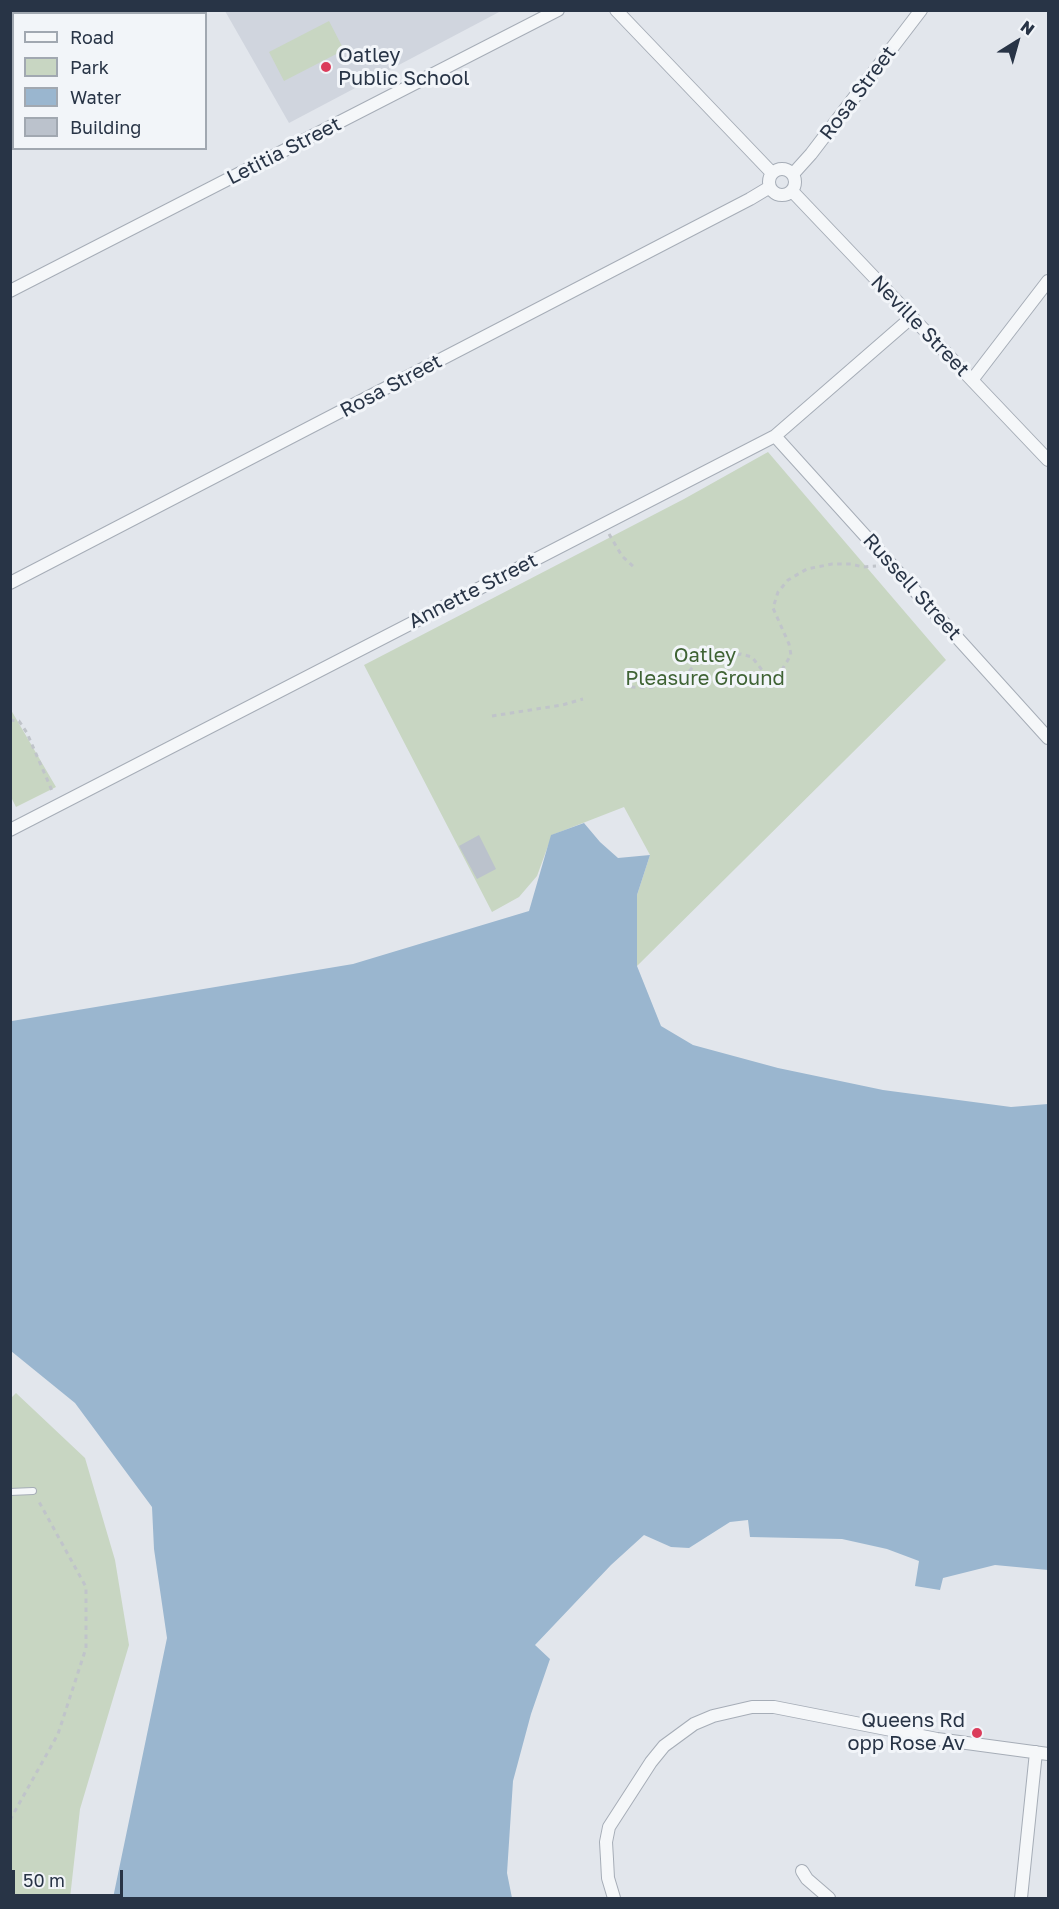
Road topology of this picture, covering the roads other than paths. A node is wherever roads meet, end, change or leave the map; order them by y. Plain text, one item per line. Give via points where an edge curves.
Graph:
1 (558, 10) edge
2 (616, 10) edge
3 (921, 10) edge
4 (772, 172) junction
5 (793, 174) junction
6 (770, 187) junction
7 (792, 191) junction
8 (1048, 281) edge
9 (10, 291) edge
10 (912, 317) junction
11 (972, 380) junction
12 (775, 436) junction
13 (1048, 460) edge
14 (10, 583) edge
15 (1048, 738) edge
16 (10, 830) edge
17 (33, 1491) road end
18 (10, 1492) edge
19 (1042, 1753) edge
20 (802, 1871) dead end
21 (614, 1899) edge
22 (829, 1899) edge
23 (1021, 1899) edge

1 - 9 street, Letitia Street
2 - 4 street
3 - 5 street, Rosa Street
4 - 5 street via 783,168
4 - 6 street
5 - 7 street
6 - 7 street via 780,195
6 - 14 street, Rosa Street
7 - 10 street, Neville Street
8 - 11 street
10 - 11 street, Neville Street
10 - 12 street, Annette Street
11 - 13 street, Neville Street
12 - 15 street, Russell Street
12 - 16 street, Annette Street
17 - 18 lane
19 - 21 street via 937,1739 774,1707 752,1707 713,1716 694,1724 664,1746 609,1827 608,1878
19 - 23 street
20 - 22 street

